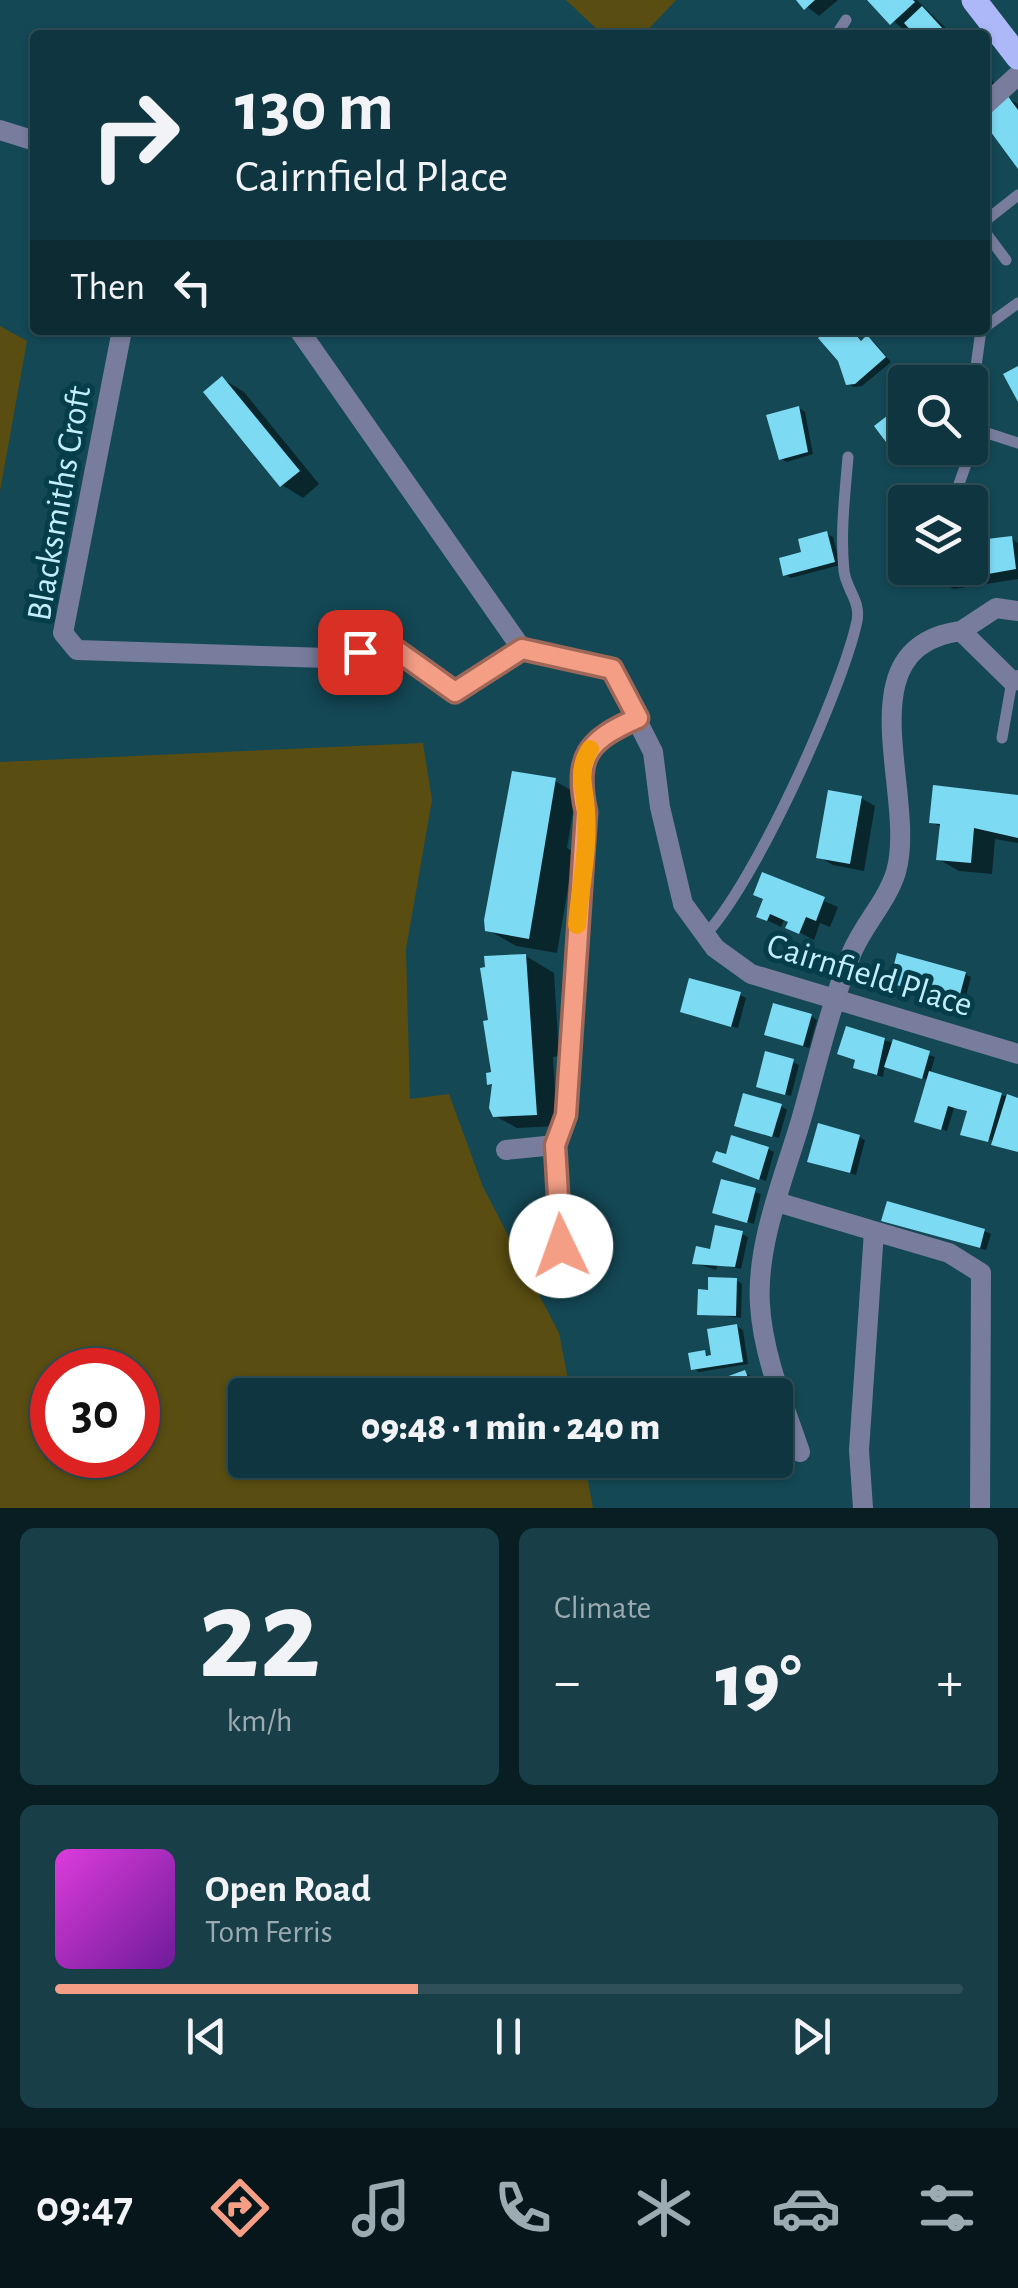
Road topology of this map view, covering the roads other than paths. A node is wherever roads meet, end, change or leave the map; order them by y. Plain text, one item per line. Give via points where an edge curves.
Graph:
1 (974, 0) edge
2 (846, 20) dead end
3 (839, 30) edge
4 (1018, 58) edge
5 (1018, 75) edge
6 (990, 100) edge
7 (0, 130) edge
8 (30, 139) edge
9 (1018, 195) edge
10 (990, 217) edge
11 (990, 239) edge
12 (1006, 260) dead end
13 (1018, 303) edge
14 (990, 324) edge
15 (121, 335) edge
16 (302, 335) edge
17 (982, 335) edge
18 (977, 365) edge
19 (988, 433) edge
20 (1018, 443) edge
21 (848, 456) dead end
22 (966, 465) edge
23 (959, 484) dead end
24 (1018, 611) edge
25 (960, 631) junction
26 (522, 649) junction
27 (1015, 681) edge
28 (638, 718) junction
29 (1002, 738) dead end
30 (704, 936) junction
31 (835, 1001) junction
32 (1018, 1054) edge
33 (555, 1145) junction
34 (506, 1150) dead end
35 (777, 1202) junction
36 (874, 1231) junction
37 (561, 1246) dead end
38 (800, 1452) dead end
39 (863, 1508) edge
40 (980, 1508) edge

1 - 4 main road
2 - 3 lane
5 - 6 street
7 - 8 street
9 - 10 lane
11 - 12 lane
13 - 14 lane
15 - 26 street, Blacksmiths Croft via 63,634 67,644 77,650 328,658 392,647 455,692
16 - 26 street
17 - 18 lane
19 - 20 lane
21 - 30 lane via 844,576 856,596 858,618 786,797 722,918
22 - 23 lane
24 - 25 street via 996,608
25 - 27 street
25 - 31 street via 921,643 891,691 902,847
26 - 28 street, Cairnfield Place via 612,669
27 - 29 lane
28 - 30 street, Cairnfield Place via 653,752 677,888
28 - 33 street via 609,731 583,760 586,812 566,1115
30 - 31 street, Cairnfield Place via 751,974
31 - 32 street, Cairnfield Place
31 - 35 street
33 - 34 street
33 - 37 street
35 - 36 street
35 - 38 street via 760,1276 760,1308
36 - 39 street via 859,1450
36 - 40 street via 950,1252 982,1272

